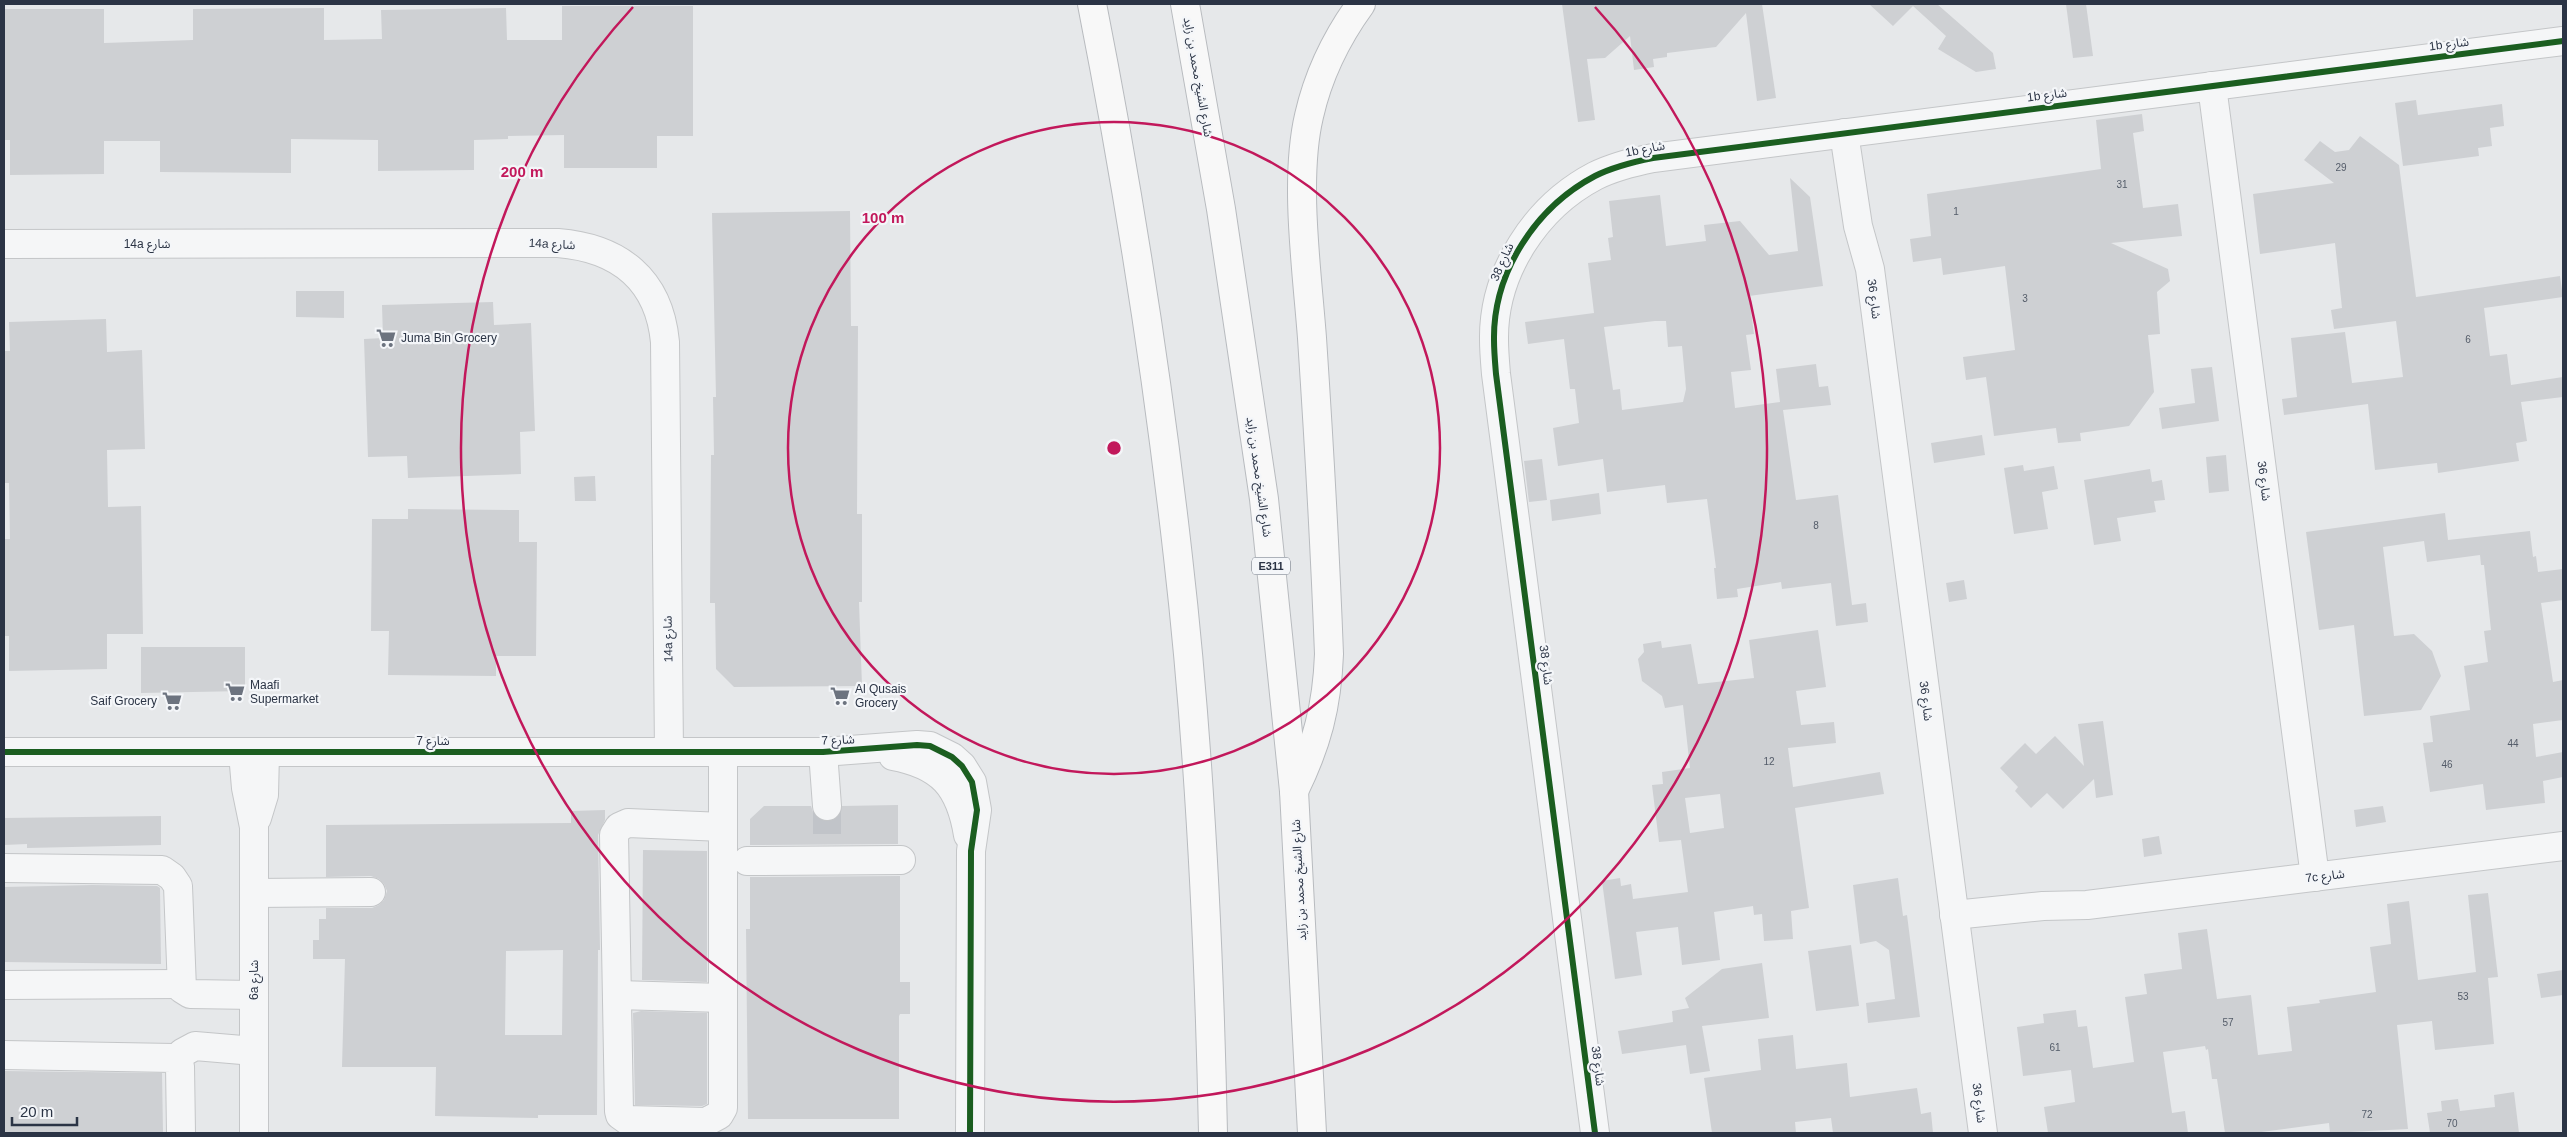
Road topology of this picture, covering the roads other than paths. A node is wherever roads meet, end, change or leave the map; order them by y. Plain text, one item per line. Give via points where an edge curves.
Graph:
1 (1092, 4) edge
2 (1185, 4) edge
3 (1361, 4) edge
4 (2563, 41) edge
5 (2212, 86) junction
6 (1854, 131) junction
7 (1547, 212) joint
8 (4, 244) edge
9 (4, 752) edge
10 (670, 752) junction
11 (723, 752) junction
12 (823, 752) junction
13 (254, 753) junction
14 (1294, 791) junction
15 (827, 806) tunnel mouth
16 (723, 827) junction
17 (2563, 846) edge
18 (901, 860) dead end
19 (747, 861) dead end
20 (4, 868) edge
21 (2315, 877) junction
22 (370, 892) dead end
23 (254, 893) junction
24 (1956, 925) junction
25 (181, 984) junction
26 (4, 985) edge
27 (254, 995) junction
28 (617, 995) junction
29 (723, 998) junction
30 (254, 1051) junction
31 (4, 1055) edge
32 (178, 1062) junction
33 (181, 1133) edge
34 (254, 1133) edge
35 (970, 1133) edge
36 (1214, 1133) edge
37 (1312, 1133) edge
38 (1596, 1133) edge
39 (1983, 1133) edge

1 - 36 highway via 1139,259 1178,560 1204,863
2 - 14 highway, شارع الشيخ محمد بن زايد / E311 via 1221,209 1264,499
3 - 14 highway via 1347,23 1324,68 1309,116 1303,163 1303,222 1316,394 1329,654 1328,690 1321,725 1310,759
4 - 5 street, 1b شارع
5 - 6 street, 1b شارع
5 - 21 street, شارع 36
6 - 7 street, 1b شارع via 1623,164 1570,192
6 - 24 street, شارع 36 via 1858,226 1870,269
7 - 38 street, شارع 38 via 1525,239 1508,270 1498,303 1494,338 1496,374
8 - 10 street, 14a شارع via 558,243 602,252 629,268 654,298 664,327
9 - 13 street, شارع 7
10 - 11 street, شارع 7
10 - 13 street, شارع 7
11 - 12 street, شارع 7
11 - 16 street
12 - 15 street
12 - 35 street, شارع 7 via 862,751 913,760 942,776 961,810 971,851
13 - 23 street, 6a شارع via 264,795 254,826
14 - 37 highway, شارع الشيخ محمد بن زايد / E311
16 - 28 street via 628,823 616,830
16 - 29 street
17 - 21 street, 7c شارع
18 - 19 street via 827,855
20 - 25 street via 162,870 168,873 178,886
21 - 24 street, 7c شارع via 2087,905 2045,918
22 - 23 street
23 - 27 street, 6a شارع
24 - 39 street, شارع 36
25 - 26 street
25 - 27 street via 182,989 190,994
27 - 30 street, 6a شارع
28 - 29 street
28 - 29 street via 620,1115 627,1120 706,1122 719,1115 723,1108
30 - 32 street via 195,1046 182,1054
30 - 34 street, 6a شارع
31 - 32 street via 167,1056
32 - 33 street

